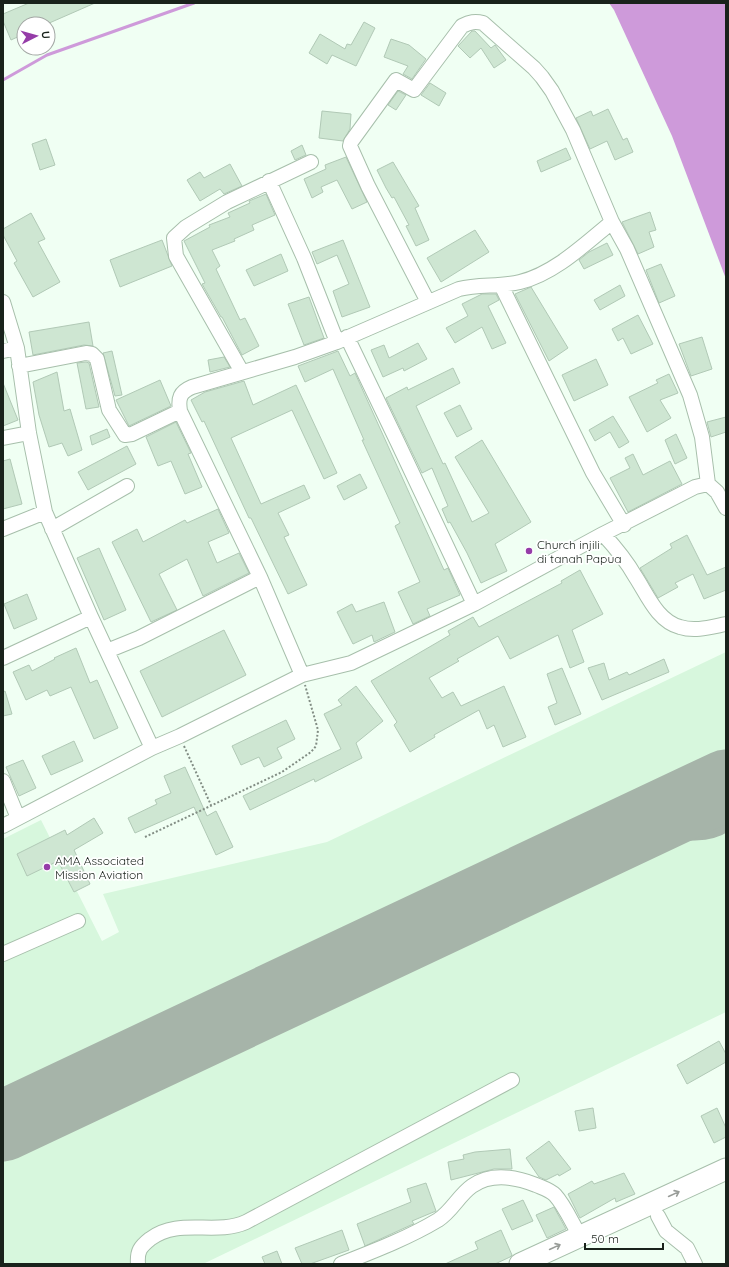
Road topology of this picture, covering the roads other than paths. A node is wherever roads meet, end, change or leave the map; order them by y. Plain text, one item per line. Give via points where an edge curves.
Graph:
1 (311, 162) dead end
2 (269, 181) junction
3 (612, 222) junction
4 (501, 285) junction
5 (3, 302) edge
6 (428, 302) junction
7 (342, 340) junction
8 (17, 348) junction
9 (3, 351) edge
10 (19, 366) junction
11 (242, 372) junction
12 (180, 411) junction
13 (29, 433) junction
14 (3, 438) edge
15 (708, 484) junction
16 (127, 486) dead end
17 (726, 508) edge
18 (45, 512) junction
19 (621, 526) junction
20 (3, 529) edge
21 (52, 529) junction
22 (603, 534) junction
23 (617, 550) junction
24 (260, 577) junction
25 (474, 604) junction
26 (91, 617) junction
27 (726, 624) edge
28 (107, 651) junction
29 (3, 658) edge
30 (302, 675) junction
31 (152, 748) junction
32 (3, 781) edge
33 (18, 818) junction
34 (3, 826) edge
35 (78, 921) dead end
36 (3, 954) edge
37 (512, 1080) dead end
38 (725, 1177) edge
39 (658, 1216) junction
40 (580, 1236) junction
41 (138, 1264) edge
42 (341, 1264) edge
43 (520, 1264) edge
44 (552, 1264) edge
45 (695, 1264) edge

1 - 2 street
2 - 7 street
2 - 11 street via 208,213 174,238 176,256
3 - 4 street via 536,277
3 - 6 street via 573,130 542,77 483,23 468,23 462,26 414,90 396,80 350,146
3 - 15 street via 624,242 690,395 702,437
4 - 6 street via 459,289
4 - 19 street
5 - 8 street
6 - 7 street
7 - 11 street
7 - 25 street via 398,443
8 - 9 street
8 - 10 street
10 - 12 street via 86,353 94,355 109,410 125,434 132,434
10 - 13 street
11 - 12 street via 184,390 179,398
12 - 24 street
13 - 14 street
13 - 18 street
15 - 17 street via 717,492
15 - 19 street via 695,488
16 - 21 street
18 - 20 street
18 - 21 street
19 - 22 street
19 - 23 street
21 - 26 street
22 - 23 street
22 - 25 street
23 - 27 street via 652,604 667,621 681,628 698,629
24 - 28 street via 145,635
24 - 30 street
25 - 30 street via 351,663
26 - 28 street
26 - 29 street
28 - 31 street
30 - 31 street
31 - 33 street
32 - 33 street
33 - 34 street
35 - 36 street
37 - 41 street via 242,1224 218,1228 191,1226 159,1232 140,1246 137,1252
38 - 39 highway
40 -> 38 highway
39 - 44 highway
39 - 45 street via 666,1231 687,1248
40 - 42 street via 558,1198 548,1190 514,1178 500,1177 472,1186 439,1219
43 -> 40 highway

